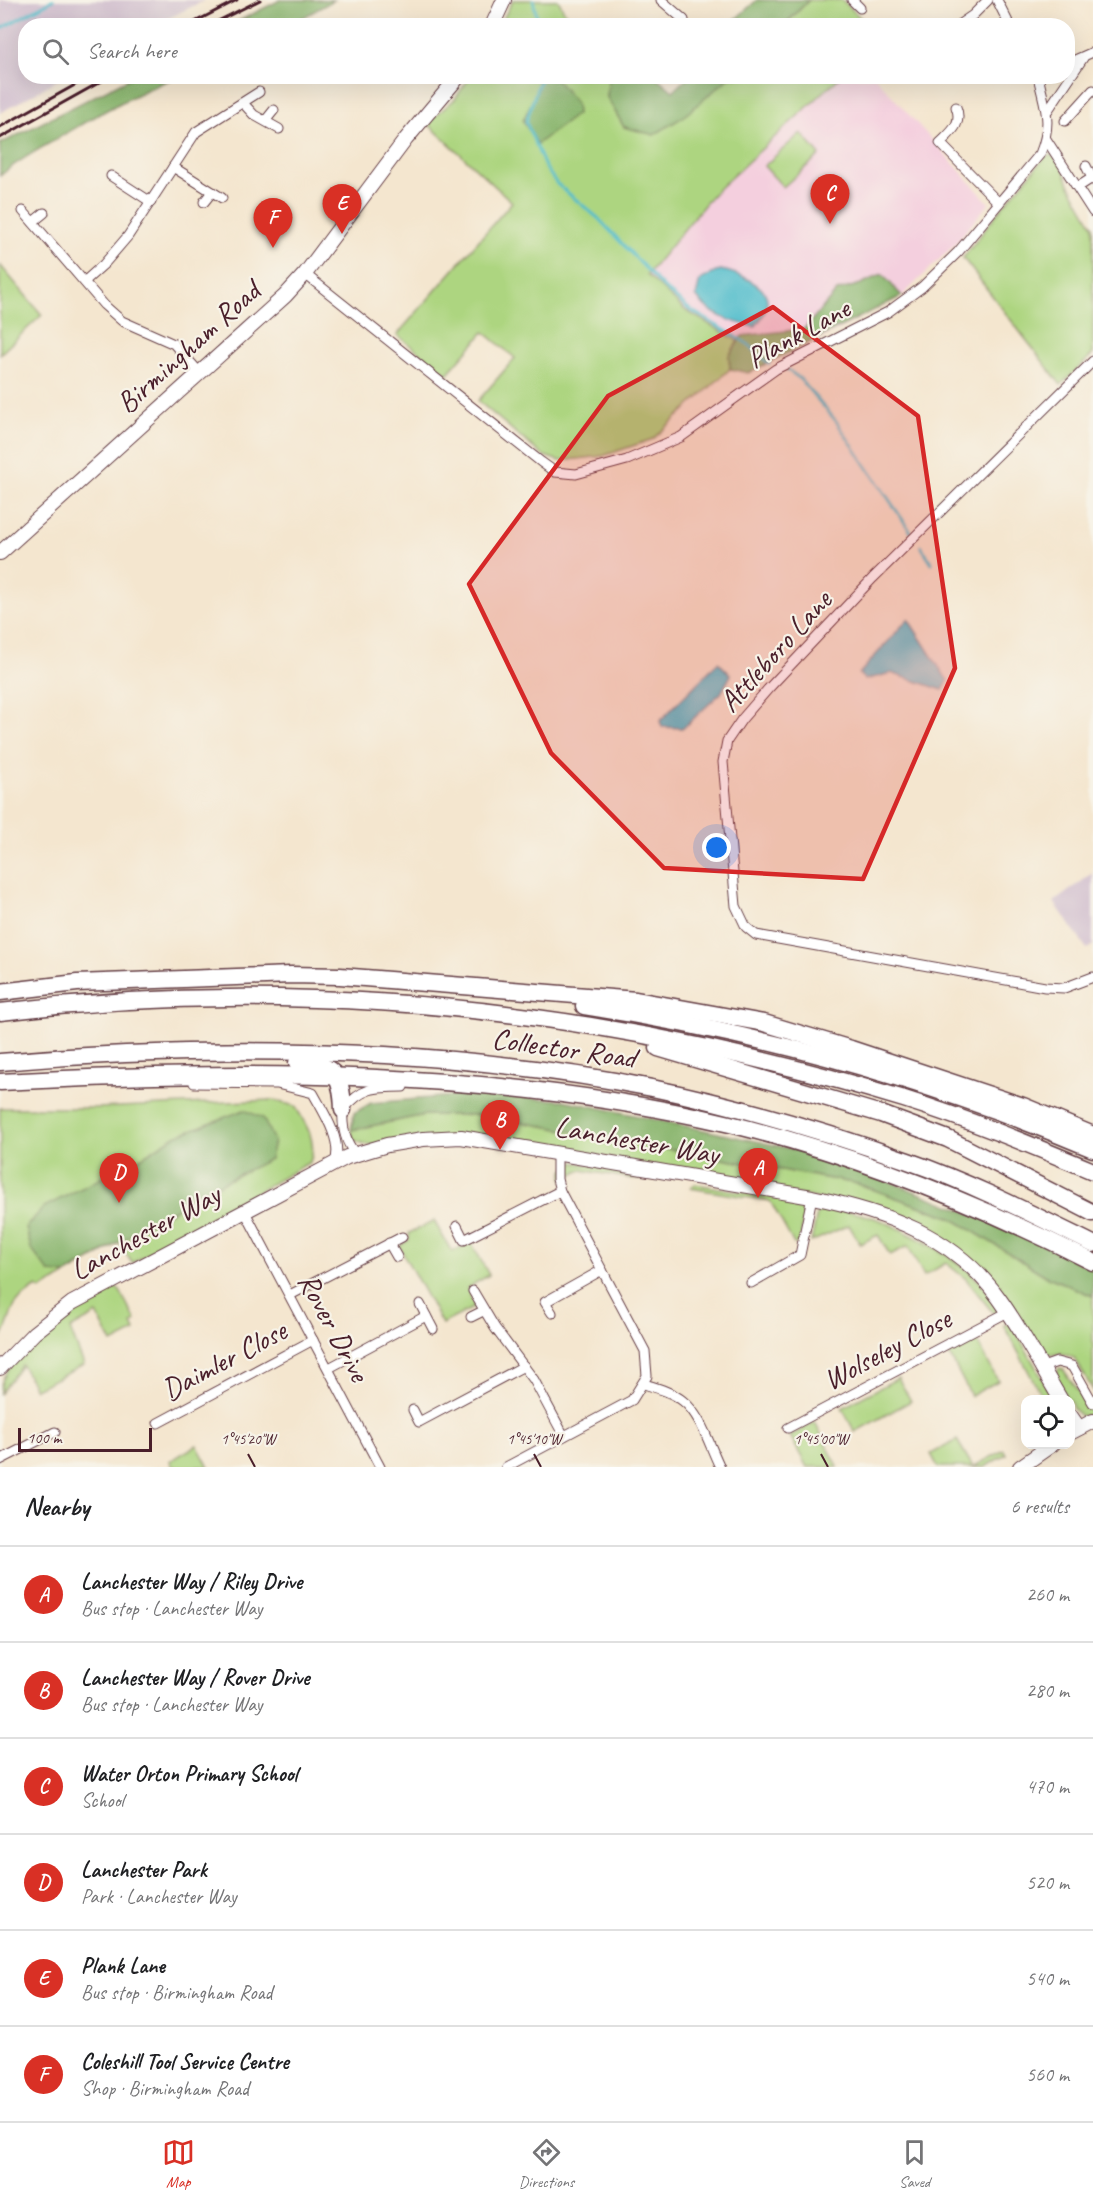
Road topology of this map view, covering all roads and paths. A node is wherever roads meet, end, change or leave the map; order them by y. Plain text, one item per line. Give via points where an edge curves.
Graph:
1 (504, 0) edge
2 (661, 0) edge
3 (852, 0) edge
4 (988, 0) edge
5 (997, 0) edge
6 (860, 8) dead end
7 (496, 18) edge
8 (682, 18) edge
9 (967, 18) edge
10 (1006, 18) edge
11 (1088, 55) edge
12 (1093, 65) edge
13 (1075, 73) edge
14 (452, 84) edge
15 (1040, 84) edge
16 (1067, 84) edge
17 (1093, 90) edge
18 (259, 92) dead end
19 (243, 103) junction
20 (956, 108) dead end
21 (274, 110) dead end
22 (1048, 110) junction
23 (266, 120) junction
24 (1065, 122) dead end
25 (279, 129) dead end
26 (1046, 139) junction
27 (1086, 166) dead end
28 (173, 167) junction
29 (129, 173) dead end
30 (111, 176) dead end
31 (1092, 179) edge
32 (122, 183) junction
33 (1078, 187) junction
34 (212, 192) junction
35 (222, 198) dead end
36 (151, 202) junction
37 (204, 202) dead end
38 (999, 203) junction
39 (23, 211) dead end
40 (1093, 212) edge
41 (44, 213) dead end
42 (33, 222) junction
43 (305, 274) junction
44 (85, 281) junction
45 (1093, 361) edge
46 (199, 372) junction
47 (0, 553) edge
48 (1093, 977) edge
49 (462, 986) junction
50 (0, 992) edge
51 (0, 1012) edge
52 (551, 1018) junction
53 (171, 1052) junction
54 (0, 1062) edge
55 (338, 1078) junction
56 (0, 1083) edge
57 (510, 1088) junction
58 (343, 1110) junction
59 (1093, 1135) edge
60 (1093, 1149) edge
61 (355, 1153) junction
62 (557, 1154) junction
63 (335, 1162) junction
64 (1093, 1171) edge
65 (560, 1191) junction
66 (812, 1197) junction
67 (244, 1210) junction
68 (1093, 1213) edge
69 (457, 1226) dead end
70 (402, 1237) dead end
71 (389, 1243) junction
72 (1093, 1244) edge
73 (397, 1257) dead end
74 (1093, 1262) edge
75 (602, 1270) junction
76 (752, 1282) dead end
77 (473, 1291) dead end
78 (290, 1294) junction
79 (420, 1304) dead end
80 (483, 1311) junction
81 (1008, 1312) junction
82 (552, 1313) dead end
83 (426, 1316) junction
84 (471, 1317) dead end
85 (433, 1329) dead end
86 (313, 1340) junction
87 (524, 1366) junction
88 (1043, 1366) junction
89 (0, 1368) edge
90 (329, 1368) junction
91 (644, 1384) junction
92 (1058, 1395) edge
93 (1093, 1403) edge
94 (412, 1410) dead end
95 (1093, 1421) edge
96 (158, 1423) dead end
97 (788, 1428) dead end
98 (1075, 1431) edge
99 (55, 1432) dead end
100 (564, 1436) junction
101 (1046, 1449) edge
102 (527, 1457) junction
103 (0, 1460) edge
104 (379, 1467) edge
105 (506, 1467) edge
106 (532, 1467) edge
107 (720, 1467) edge
108 (1020, 1467) edge

1 - 7 street
2 - 8 street
3 - 6 street
4 - 9 street
5 - 10 street
11 - 12 street
11 - 13 street
14 - 43 street, Birmingham Road
15 - 22 street, Plank Lane
16 - 22 street
17 - 24 street
18 - 19 street
19 - 23 street via 254,115
19 - 28 street via 196,132
20 - 38 street via 957,125 940,143
21 - 23 street
22 - 26 street, Plank Lane
23 - 25 street
26 - 33 street
26 - 38 street, Plank Lane via 1040,154
27 - 31 street
28 - 34 street
28 - 36 street
29 - 32 street
30 - 32 street
31 - 33 street
32 - 36 street
33 - 40 street
34 - 35 street
34 - 37 street
36 - 44 street via 128,236
38 - 43 street, Plank Lane via 958,252 922,287 888,312 776,369 681,436 627,460 576,474 555,472 541,462
39 - 42 street
41 - 42 street
42 - 44 street
43 - 46 street, Birmingham Road
44 - 46 street via 122,321 174,344
45 - 48 street, Attleboro Lane via 873,578 742,719 727,741 723,762 736,906 746,927 766,938 1045,987 1064,988
46 - 47 street, Birmingham Road
49 - 50 highway via 291,975 77,983
49 - 59 highway via 636,1000 764,1023 1023,1106
49 - 60 highway via 640,1014 800,1049 981,1105
51 - 52 highway via 212,996 381,1001
52 - 64 highway via 742,1054 819,1075 1007,1135
52 - 68 highway via 881,1114 948,1139
53 - 54 highway, Collector Road
53 - 55 highway via 247,1062 315,1064 331,1069
53 - 72 highway, Collector Road via 286,1051 444,1059 653,1088 734,1107 910,1162 1025,1210
55 - 56 highway, Collector Road via 131,1077
55 - 57 highway, Collector Road
55 - 58 highway
56 - 63 street via 290,1085 313,1093 325,1113 337,1149
57 - 58 street via 374,1087 364,1090
57 - 74 highway, Collector Road via 647,1107 819,1149 953,1196
58 - 61 street via 342,1121
61 - 62 street, Lanchester Way via 423,1139 461,1137
61 - 63 street, Lanchester Way
62 - 65 street
62 - 66 street, Lanchester Way
63 - 67 street, Lanchester Way
65 - 69 street via 464,1240
65 - 75 street
66 - 76 street via 801,1255
66 - 81 street, Lanchester Way via 865,1208 913,1227 975,1272
67 - 78 street, Rover Drive
67 - 89 street, Lanchester Way via 72,1303 33,1333
70 - 71 street
71 - 73 street
71 - 78 street
75 - 82 street via 545,1302
75 - 91 street via 645,1351
77 - 80 street
78 - 86 street, Rover Drive
79 - 83 street
80 - 84 street
80 - 87 street
81 - 88 street, Lanchester Way
81 - 97 street, Wolseley Close
83 - 85 street
83 - 90 street
86 - 90 street, Rover Drive
86 - 96 street, Daimler Close
87 - 94 street via 419,1422
87 - 100 street
88 - 92 street, Lanchester Way
88 - 93 street via 1057,1362 1071,1366
90 - 104 street, Rover Drive
91 - 100 street via 632,1400
91 - 107 street via 684,1401
95 - 98 street
99 - 103 street
100 - 102 street
101 - 108 street
102 - 105 street
102 - 106 street

